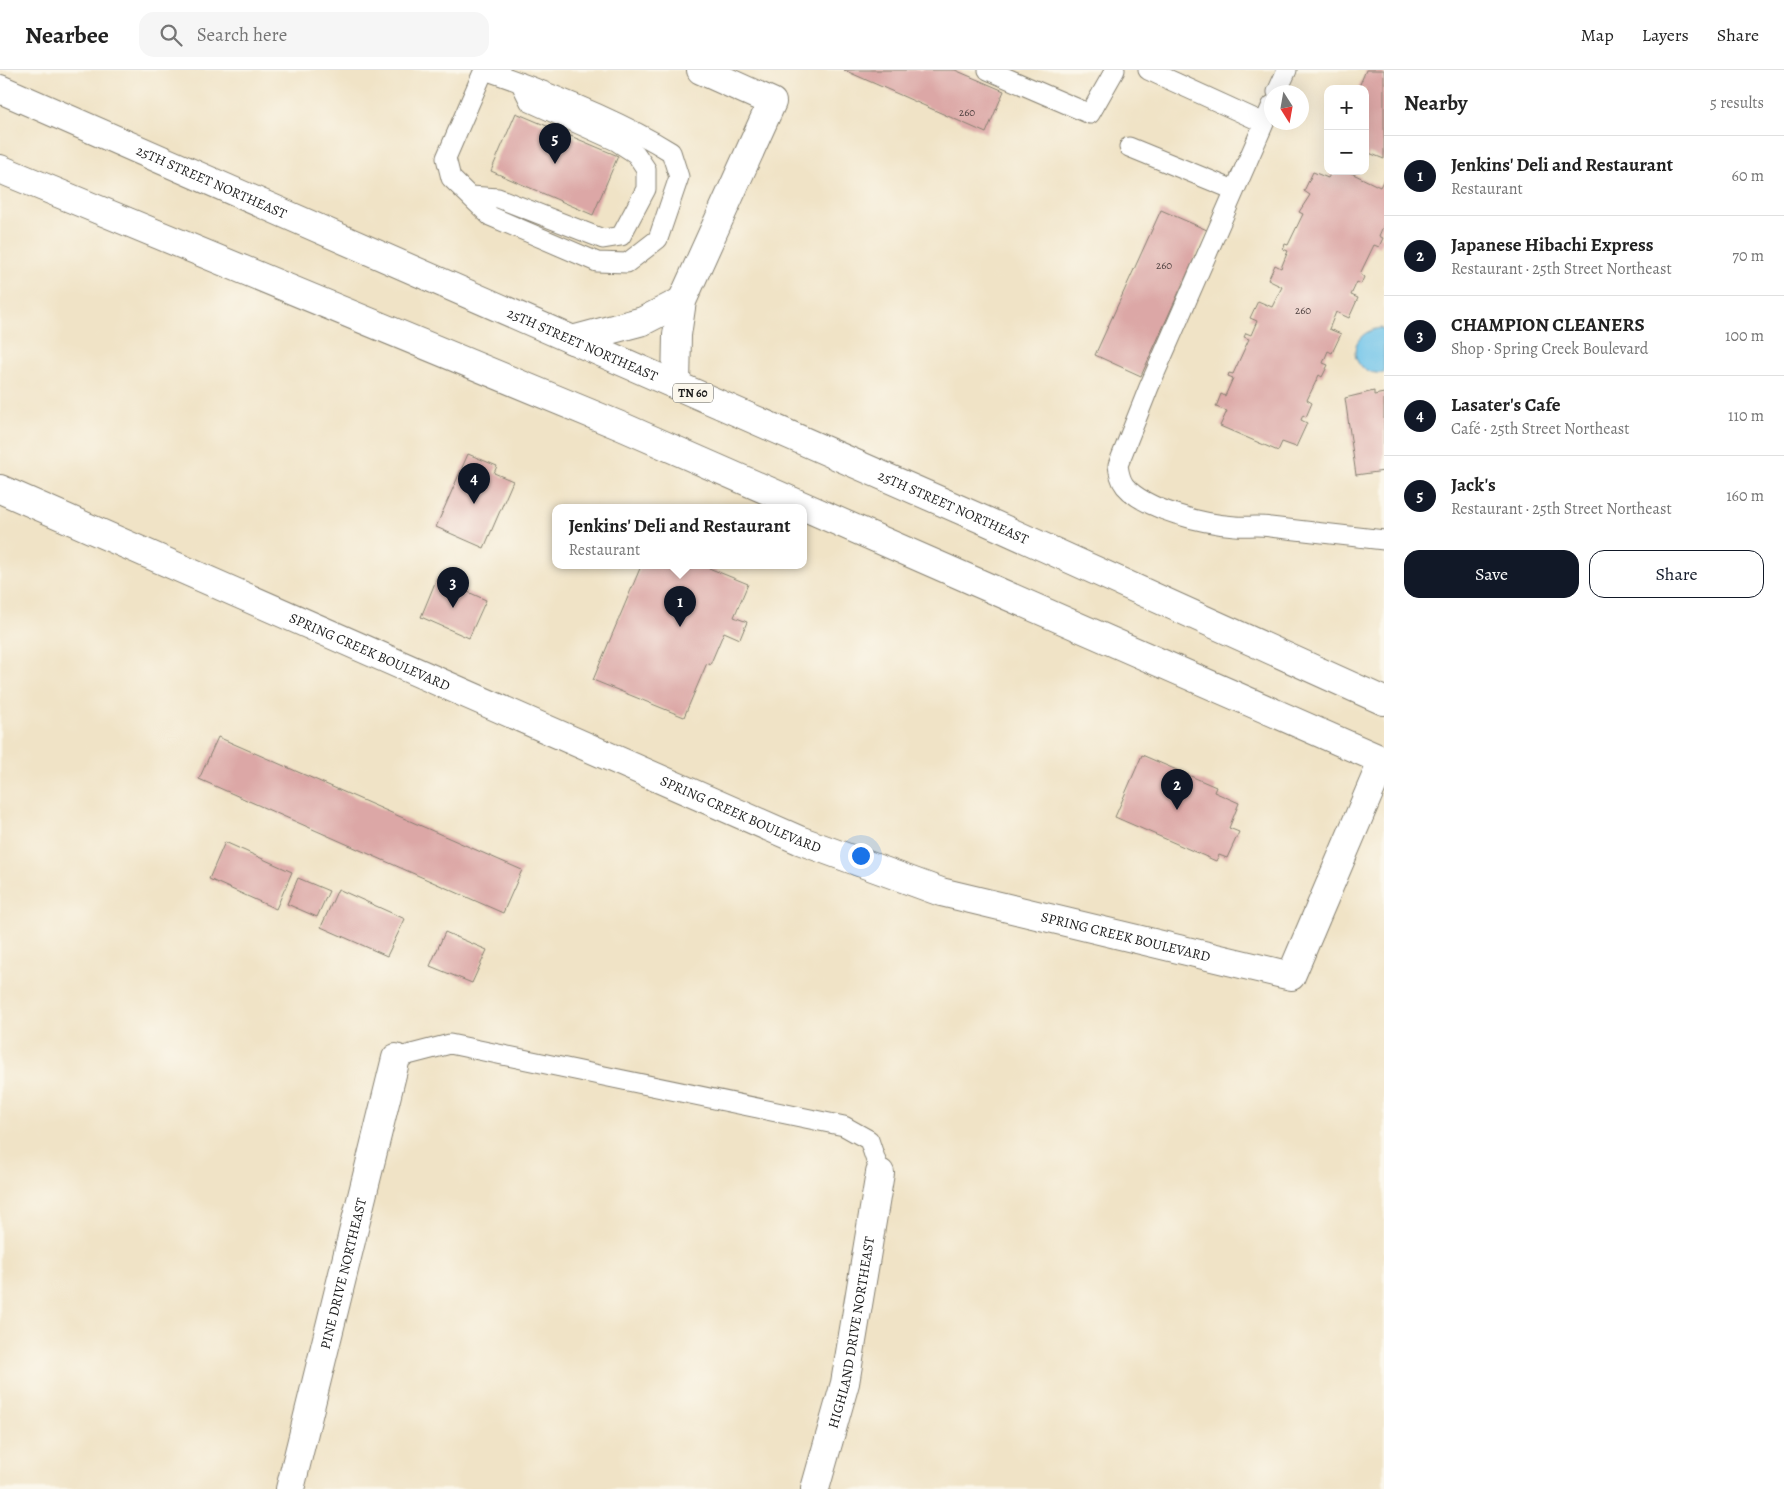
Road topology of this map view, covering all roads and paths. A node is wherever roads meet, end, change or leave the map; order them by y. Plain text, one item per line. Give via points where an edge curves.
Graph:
1 (484, 70) edge
2 (701, 70) edge
3 (988, 70) edge
4 (1115, 70) edge
5 (1148, 70) edge
6 (1287, 70) edge
7 (520, 82) junction
8 (1280, 85) edge
9 (0, 89) edge
10 (1264, 123) joint
11 (1129, 147) dead end
12 (0, 170) edge
13 (1234, 190) junction
14 (471, 196) junction
15 (682, 301) junction
16 (572, 340) junction
17 (676, 385) junction
18 (0, 489) edge
19 (798, 504) edge
20 (807, 508) edge
21 (1384, 540) edge
22 (1384, 700) edge
23 (1383, 761) edge
24 (396, 1058) joint
25 (880, 1173) joint
26 (290, 1489) edge
27 (815, 1489) edge

1 - 7 lane
1 - 14 lane via 446,158 452,178
2 - 15 main road via 772,102
3 - 4 lane via 1090,114
5 - 10 lane
6 - 8 lane
7 - 14 lane via 530,102 616,141 636,154 646,168 646,188 621,236 603,239 498,198
7 - 14 lane via 645,136 671,152 679,177 658,239 628,263 597,262 490,216
9 - 16 main road, 25TH STREET NORTHEAST / TN 60
10 - 13 lane
11 - 13 lane
12 - 19 main road via 623,427
13 - 21 lane via 1118,464 1120,477 1126,487 1150,503 1181,516 1237,526 1258,525
15 - 16 main road via 643,320
15 - 17 main road
16 - 17 main road, 25TH STREET NORTHEAST / TN 60
17 - 22 main road, 25TH STREET NORTHEAST / TN 60
18 - 23 main road, SPRING CREEK BOULEVARD via 799,840 941,892 1291,976
20 - 23 main road
24 - 25 lane via 450,1044 844,1126 869,1140
24 - 26 main road, PINE DRIVE NORTHEAST
25 - 27 main road, HIGHLAND DRIVE NORTHEAST via 845,1383

